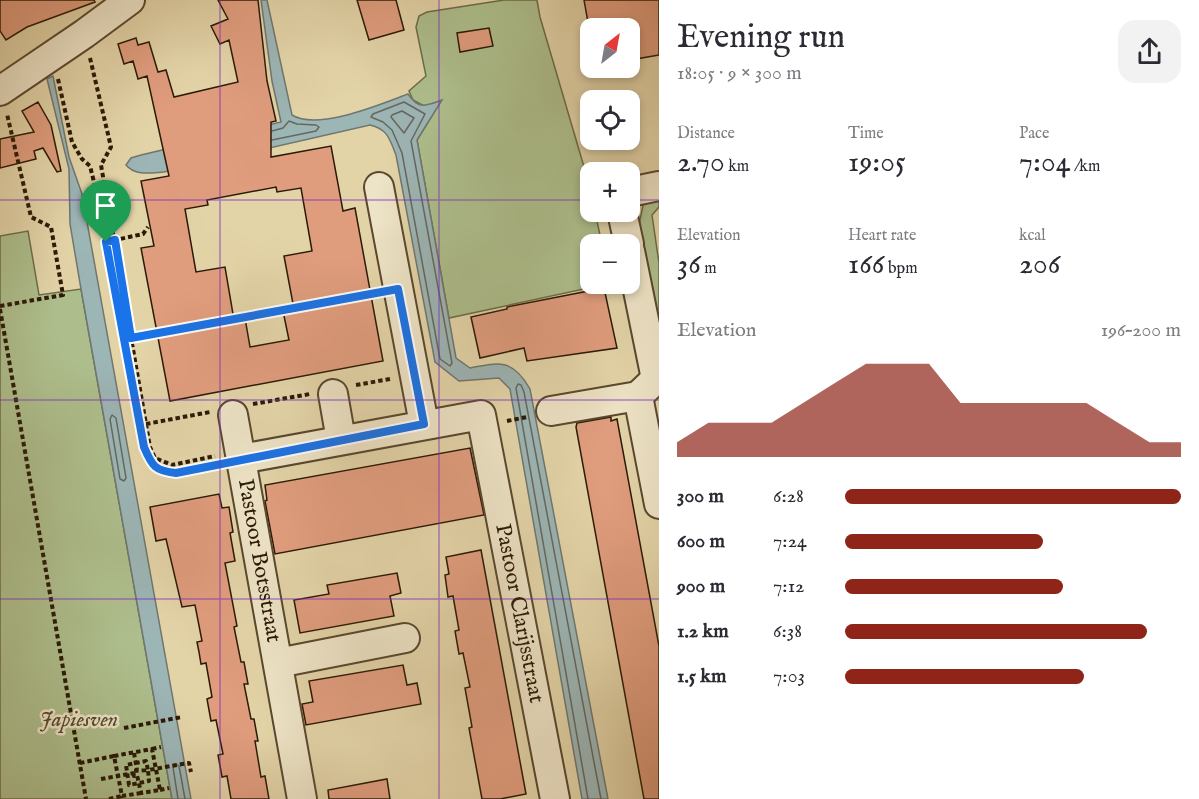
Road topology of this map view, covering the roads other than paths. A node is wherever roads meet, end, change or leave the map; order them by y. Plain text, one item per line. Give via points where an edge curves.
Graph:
1 (130, 0) edge
2 (1, 90) edge
3 (659, 186) edge
4 (379, 187) dead end
5 (640, 190) edge
6 (637, 294) edge
7 (651, 385) edge
8 (333, 391) road end
9 (233, 410) road end
10 (543, 413) road end
11 (424, 424) junction
12 (341, 440) junction
13 (240, 455) junction
14 (659, 504) edge
15 (405, 638) dead end
16 (278, 663) junction
17 (302, 799) edge
18 (555, 799) edge

1 - 2 street
3 - 5 street
4 - 11 street
6 - 7 street
7 - 10 street
7 - 14 street
8 - 12 street
9 - 13 street, Pastoor Botsstraat
11 - 12 street
11 - 18 street, Pastoor Clarijsstraat via 481,415 494,425
12 - 13 street
13 - 16 street, Pastoor Botsstraat
15 - 16 street, Pastoor Botsstraat
16 - 17 street, Pastoor Botsstraat

